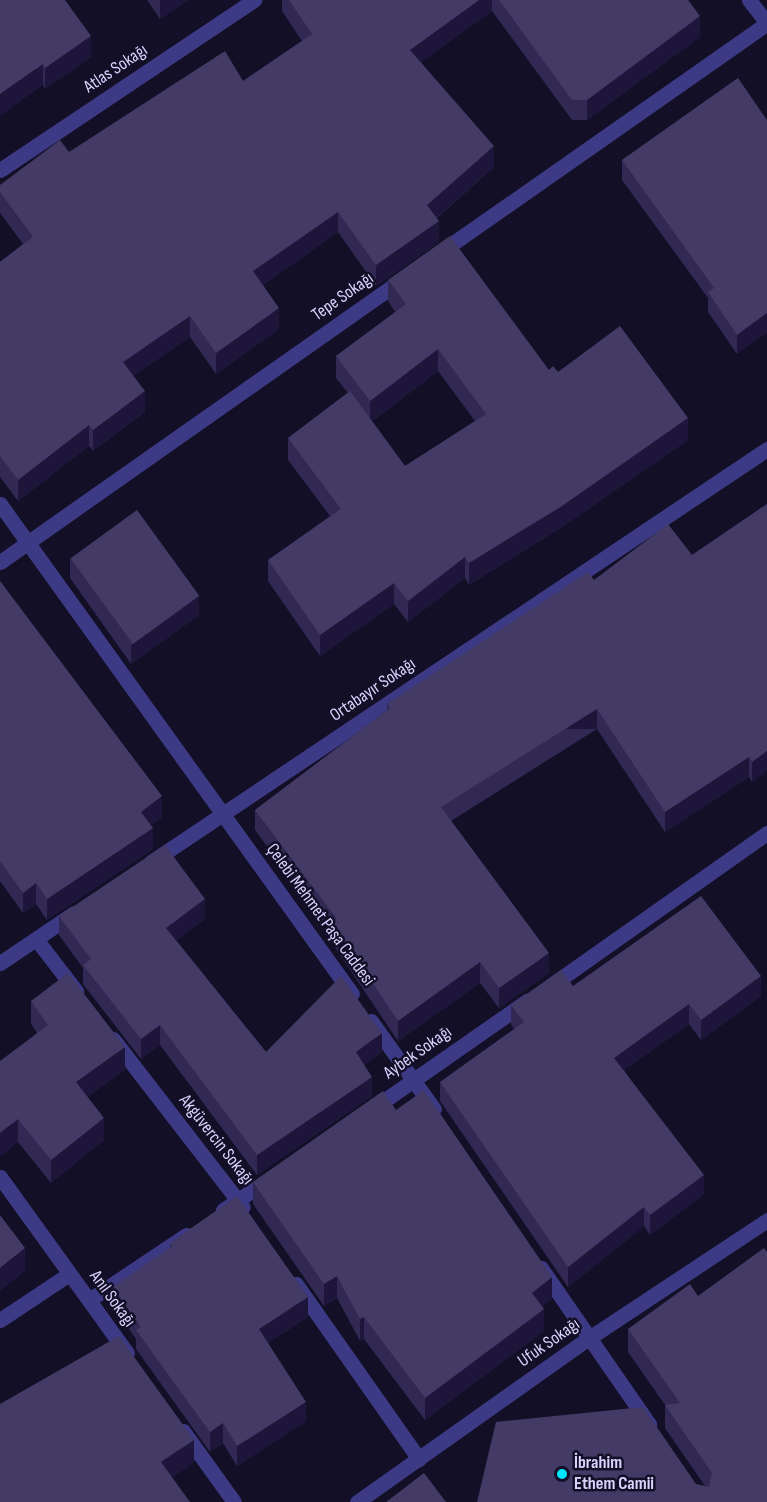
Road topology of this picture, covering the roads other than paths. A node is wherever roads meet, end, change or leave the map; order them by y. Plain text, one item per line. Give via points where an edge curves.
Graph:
1 (254, 0) edge
2 (749, 0) edge
3 (767, 23) edge
4 (0, 170) edge
5 (767, 449) edge
6 (0, 504) edge
7 (28, 543) junction
8 (0, 562) edge
9 (223, 814) junction
10 (767, 833) edge
11 (134, 873) edge
12 (85, 906) edge
13 (36, 939) junction
14 (0, 963) edge
15 (86, 1004) edge
16 (101, 1023) edge
17 (414, 1080) junction
18 (356, 1120) edge
19 (441, 1120) edge
20 (277, 1173) edge
21 (0, 1178) edge
22 (238, 1200) junction
23 (251, 1219) edge
24 (767, 1220) edge
25 (535, 1259) edge
26 (285, 1267) edge
27 (69, 1274) junction
28 (88, 1300) junction
29 (0, 1320) edge
30 (589, 1338) junction
31 (137, 1367) edge
32 (171, 1416) edge
33 (657, 1435) edge
34 (419, 1459) junction
35 (234, 1502) edge
36 (357, 1502) edge

1 - 4 street, Atlas Sokağı
2 - 3 street
3 - 7 street, Tepe Sokağı
5 - 9 street, Ortabayır Sokağı
6 - 7 street, Çelebi Mehmet Paşa Caddesi
7 - 8 street, Tepe Sokağı
7 - 9 street, Çelebi Mehmet Paşa Caddesi
9 - 11 street, Ortabayır Sokağı
9 - 17 street, Çelebi Mehmet Paşa Caddesi
10 - 17 street, Aybek Sokağı
12 - 13 street
13 - 14 street
13 - 15 street
16 - 22 street, Akgüvercin Sokağı
17 - 18 street, Aybek Sokağı
17 - 19 street, Çelebi Mehmet Paşa Caddesi
20 - 22 street
21 - 27 street, Anıl Sokağı
22 - 23 street, Akgüvercin Sokağı
22 - 28 street
24 - 30 street, Ufuk Sokağı
25 - 30 street
26 - 34 street
27 - 28 street, Anıl Sokağı
27 - 29 street
28 - 31 street, Anıl Sokağı
30 - 33 street
30 - 34 street, Ufuk Sokağı
32 - 35 street
34 - 36 street, Ufuk Sokağı

